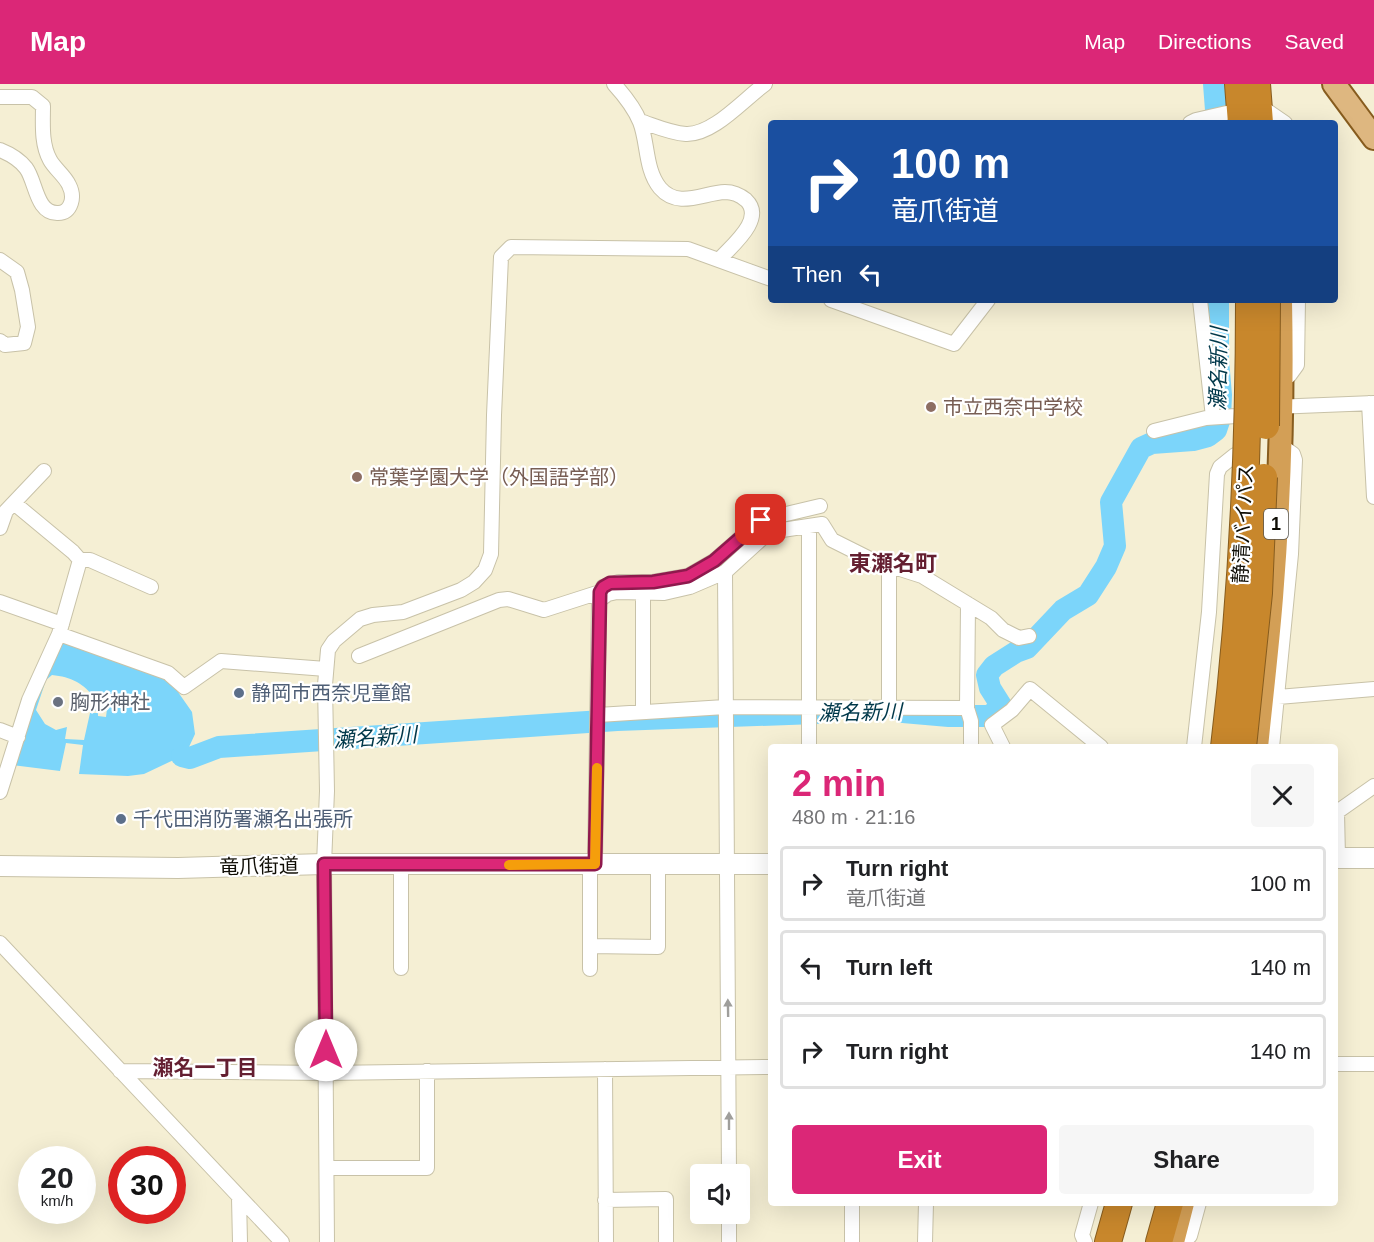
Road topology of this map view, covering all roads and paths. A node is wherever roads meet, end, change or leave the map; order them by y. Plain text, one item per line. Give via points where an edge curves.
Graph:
1 (614, 84) edge
2 (1229, 84) edge
3 (1238, 84) edge
4 (1257, 84) edge
5 (1263, 84) edge
6 (1334, 84) edge
7 (761, 85) edge
8 (0, 97) edge
9 (1264, 119) edge
10 (1196, 120) edge
11 (1231, 120) edge
12 (640, 121) junction
13 (1374, 138) edge
14 (0, 150) edge
15 (0, 260) edge
16 (719, 260) junction
17 (768, 278) edge
18 (839, 303) edge
19 (986, 303) edge
20 (1200, 303) edge
21 (1239, 303) edge
22 (1249, 303) edge
23 (1267, 303) edge
24 (1281, 303) edge
25 (1298, 303) edge
26 (0, 341) edge
27 (1282, 378) junction
28 (1372, 403) edge
29 (1282, 406) junction
30 (1236, 416) junction
31 (1213, 417) junction
32 (1154, 431) dead end
33 (1279, 444) junction
34 (1235, 455) junction
35 (44, 471) dead end
36 (1374, 497) edge
37 (14, 503) junction
38 (820, 506) dead end
39 (809, 526) junction
40 (0, 528) edge
41 (80, 560) junction
42 (889, 566) junction
43 (725, 572) junction
44 (151, 587) dead end
45 (643, 594) junction
46 (600, 596) junction
47 (0, 602) edge
48 (968, 604) junction
49 (61, 629) junction
50 (1029, 636) dead end
51 (359, 656) dead end
52 (326, 669) junction
53 (1374, 689) edge
54 (1278, 697) junction
55 (726, 707) junction
56 (810, 707) junction
57 (889, 708) junction
58 (967, 708) junction
59 (643, 712) junction
60 (597, 715) junction
61 (0, 730) edge
62 (18, 736) junction
63 (809, 744) edge
64 (971, 744) edge
65 (1002, 744) edge
66 (1097, 744) edge
67 (1194, 744) edge
68 (1213, 744) edge
69 (1224, 744) edge
70 (1243, 744) edge
71 (1270, 744) edge
72 (1270, 744) edge
73 (1374, 786) edge
74 (0, 792) edge
75 (1338, 812) edge
76 (1338, 858) edge
77 (1374, 858) edge
78 (324, 864) junction
79 (593, 864) junction
80 (658, 864) junction
81 (726, 864) junction
82 (768, 864) edge
83 (400, 865) junction
84 (0, 866) edge
85 (0, 943) edge
86 (590, 946) junction
87 (401, 968) dead end
88 (590, 969) dead end
89 (1338, 1064) edge
90 (1374, 1064) edge
91 (729, 1067) junction
92 (768, 1067) edge
93 (604, 1069) junction
94 (120, 1071) junction
95 (427, 1071) junction
96 (326, 1073) junction
97 (729, 1164) edge
98 (327, 1168) junction
99 (239, 1198) junction
100 (605, 1200) junction
101 (852, 1206) edge
102 (926, 1206) edge
103 (1089, 1206) edge
104 (1107, 1206) edge
105 (1118, 1206) edge
106 (1133, 1206) edge
107 (1154, 1206) edge
108 (1169, 1206) edge
109 (1182, 1206) edge
110 (1198, 1206) edge
111 (729, 1224) edge
112 (240, 1242) edge
113 (282, 1242) edge
114 (327, 1242) edge
115 (606, 1242) edge
116 (666, 1242) edge
117 (729, 1242) edge
118 (852, 1242) edge
119 (925, 1242) edge
120 (1085, 1242) edge
121 (1098, 1242) edge
122 (1108, 1242) edge
123 (1123, 1242) edge
124 (1145, 1242) edge
125 (1159, 1242) edge
126 (1173, 1242) edge

1 - 12 street
2 - 11 highway
3 - 11 highway
4 - 9 highway
5 - 9 highway
6 - 13 main road
7 - 12 street via 707,130 671,132
8 - 14 street via 32,97 43,106 44,145 72,191 69,208 63,213 45,209 28,170
10 - 11 street
12 - 16 street via 653,176 670,196 690,199 724,192 741,195 749,203 751,220
15 - 26 street via 17,272 28,327 24,343 5,345
16 - 17 street
16 - 52 street via 688,249 511,247 501,257 491,554 485,570 474,582 439,599 403,612 360,619 334,641 328,650
18 - 19 street via 954,344
20 - 31 street
21 - 30 highway
22 - 69 highway, 静清バイパス / 1, bridge via 1246,494
23 - 70 highway, 静清バイパス / 1, bridge via 1259,593
24 - 27 highway, 1
25 - 27 street via 1297,364 1289,376
27 - 29 highway, 1
28 - 29 street
28 - 36 street
29 - 30 street
29 - 33 highway, 1
30 - 31 street
30 - 34 highway
31 - 32 street
33 - 54 street via 1295,460 1292,554
33 - 71 highway, 1
34 - 67 street via 1217,474 1209,612
34 - 68 highway via 1228,590
35 - 37 street
37 - 40 street
37 - 41 street
38 - 46 street via 761,520 714,561 688,576 610,583 603,587
39 - 42 street via 822,524 832,540
39 - 43 street via 769,532
39 - 56 street
41 - 44 street via 90,560
41 - 49 street
42 - 48 street via 922,576
42 - 57 street
43 - 45 street via 690,587
43 - 55 street
45 - 46 street via 617,592
45 - 59 street
46 - 51 street via 544,610 499,600
46 - 60 street
47 - 49 street
48 - 50 street via 1019,638
48 - 58 street
49 - 52 street via 168,673 184,687 221,661
49 - 62 street via 29,700
52 - 78 street
53 - 54 street
54 - 72 street
55 - 56 street
55 - 59 street
55 - 81 street
56 - 57 street
56 - 63 street
57 - 58 street
58 - 64 street
59 - 60 street
60 - 79 street
61 - 62 street
62 - 74 street
65 - 66 street via 992,725 1030,689
73 - 75 street
76 - 77 main road
78 - 83 main road, 竜爪街道
78 - 84 main road, 竜爪街道 via 178,868
78 - 96 street
79 - 80 main road, 竜爪街道
79 - 83 main road, 竜爪街道
79 - 86 street
80 - 81 main road, 竜爪街道
80 - 86 street via 658,947
81 - 82 main road, 竜爪街道
91 -> 81 street
83 - 87 street
85 - 94 street
86 - 88 street
89 - 90 street
91 - 92 street
91 - 93 street
97 -> 91 street
93 - 95 street
93 - 100 street
94 - 96 street
94 - 99 street
95 - 96 street
95 - 98 street via 427,1168
96 - 98 street
98 - 114 street
99 - 112 street
99 - 113 street
100 - 115 street
100 - 116 street via 666,1199
101 - 118 street
102 - 119 street
103 - 120 street via 1082,1235
104 - 121 highway
105 - 122 highway
106 - 123 highway
107 - 124 highway
108 - 125 highway
109 - 126 highway
110 - 126 street via 1190,1236
111 - 117 street

